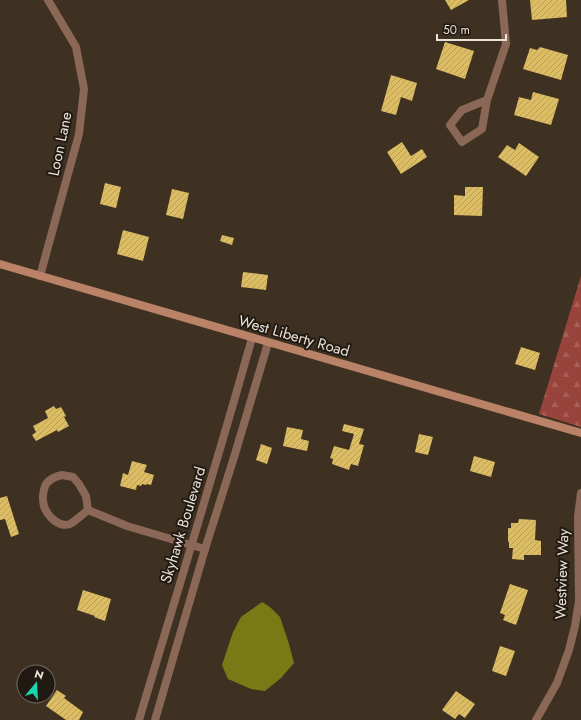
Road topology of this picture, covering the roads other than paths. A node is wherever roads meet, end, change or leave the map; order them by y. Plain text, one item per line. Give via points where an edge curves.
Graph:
1 (48, 0) edge
2 (502, 0) edge
3 (487, 100) junction
4 (0, 264) edge
5 (40, 276) junction
6 (252, 338) junction
7 (268, 343) junction
8 (581, 433) edge
9 (581, 493) edge
10 (88, 510) junction
11 (191, 544) junction
12 (205, 549) junction
13 (139, 720) edge
14 (155, 720) edge
15 (536, 720) edge

1 - 5 street, Loon Lane via 76,47 84,89 79,134
2 - 3 street via 506,44
3 - 3 street via 462,110 450,125 462,142 482,129
4 - 5 main road, West Liberty Road
5 - 6 main road, West Liberty Road
6 - 7 main road, West Liberty Road
6 - 11 street, Skyhawk Boulevard
7 - 8 main road, West Liberty Road
7 - 12 street, Skyhawk Boulevard
9 - 15 street, Westview Way via 578,517 579,601 575,626 556,683
10 - 10 street via 86,496 73,477 54,477 46,484 44,507 52,519 61,524 70,524
10 - 11 street via 127,526
11 - 12 street
11 - 13 street, Skyhawk Boulevard
12 - 14 street, Skyhawk Boulevard

